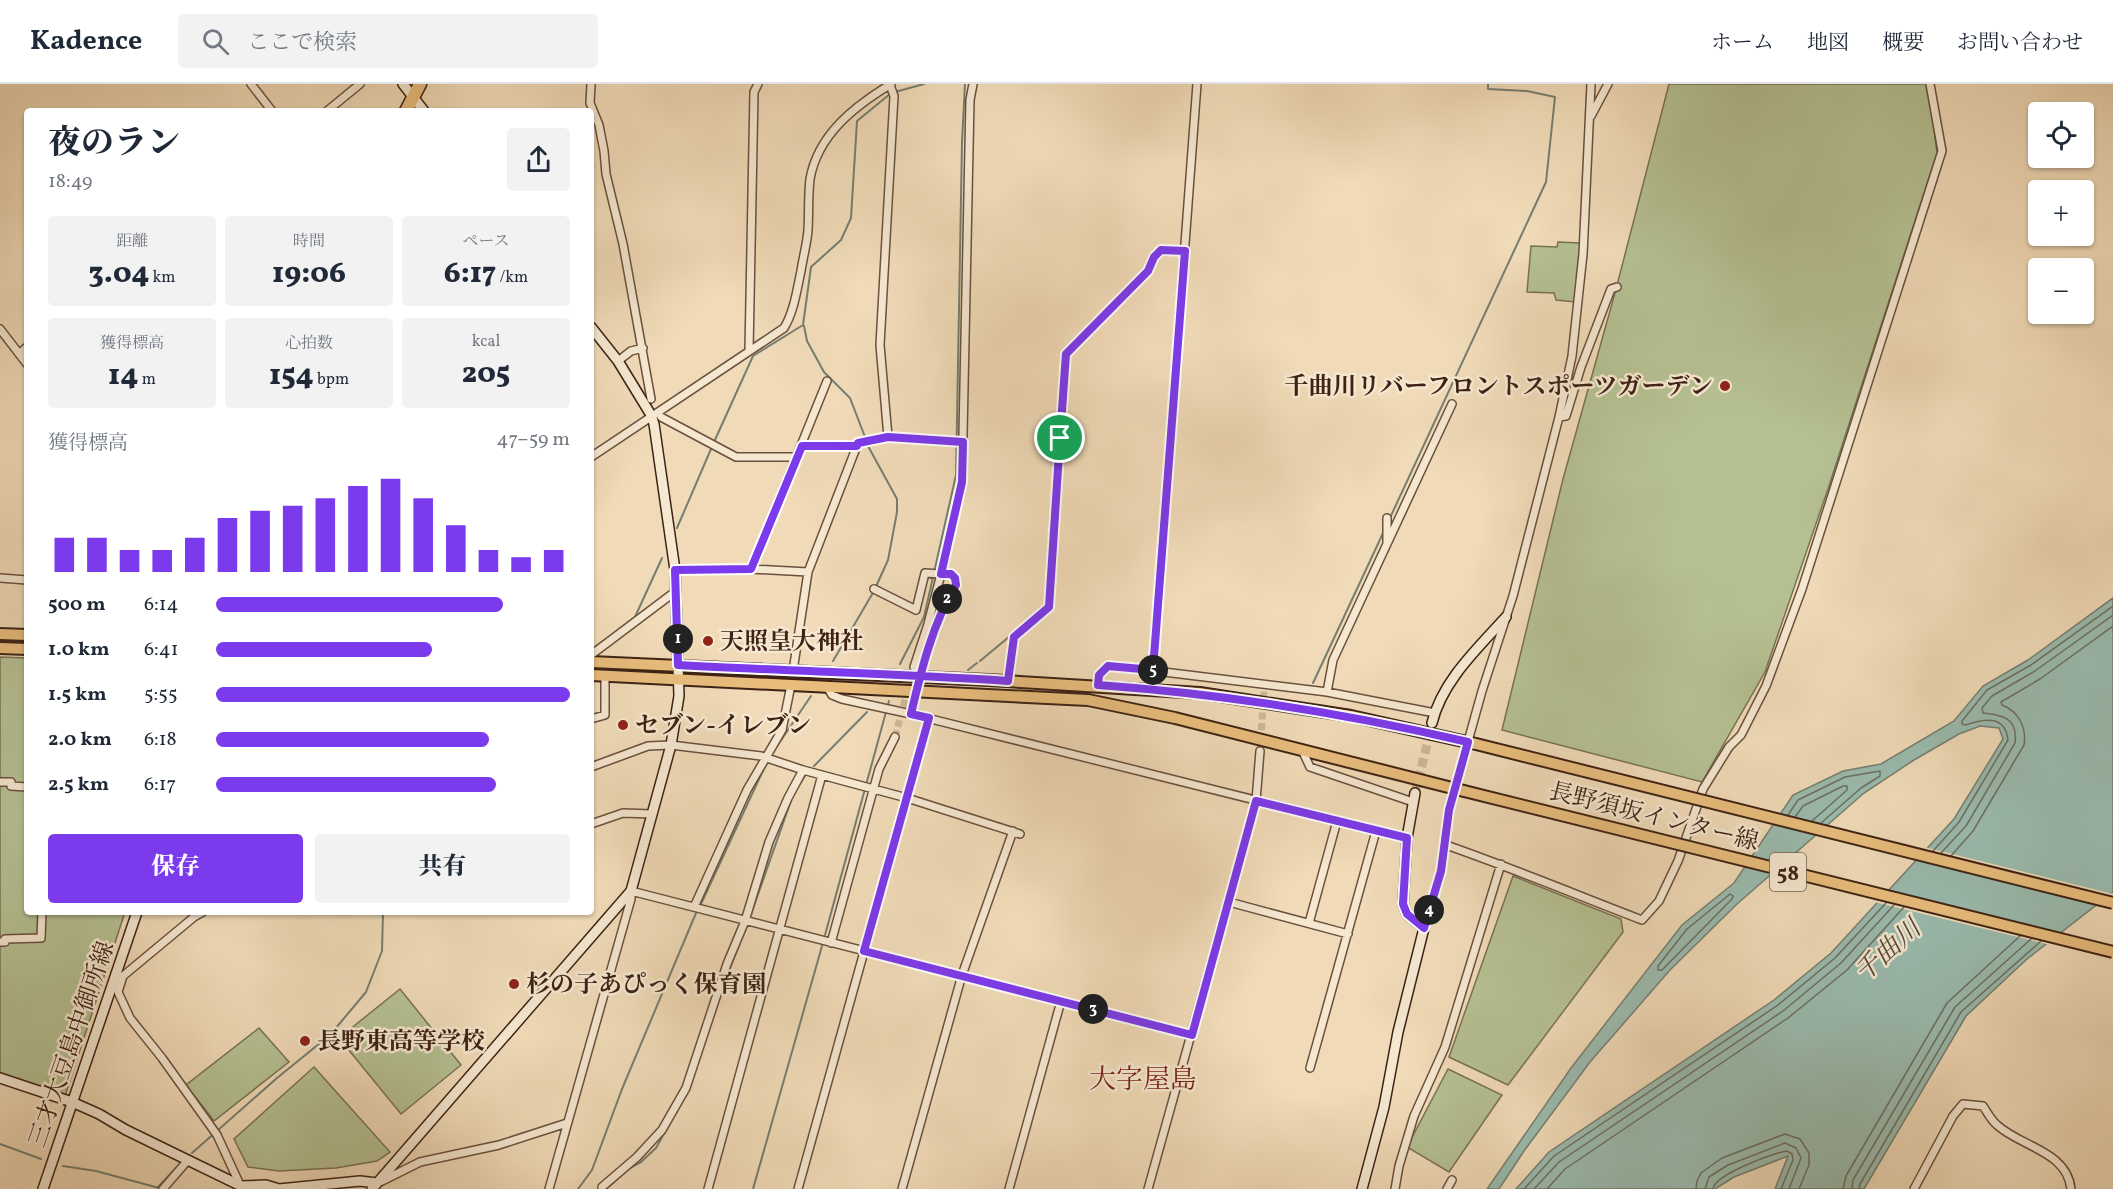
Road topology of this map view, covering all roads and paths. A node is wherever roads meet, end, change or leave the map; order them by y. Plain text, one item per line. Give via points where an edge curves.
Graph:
1 (251, 84) edge
2 (360, 84) edge
3 (403, 84) edge
4 (420, 84) edge
5 (591, 84) edge
6 (758, 84) edge
7 (973, 84) edge
8 (1197, 84) edge
9 (1591, 84) edge
10 (1608, 84) edge
11 (1930, 84) edge
12 (892, 88) edge
13 (413, 97) junction
14 (270, 108) edge
15 (331, 108) edge
16 (408, 108) edge
17 (422, 108) edge
18 (592, 108) edge
19 (594, 113) edge
20 (1590, 118) junction
21 (1185, 251) junction
22 (1617, 287) dead end
23 (0, 329) edge
24 (594, 331) edge
25 (643, 348) junction
26 (24, 350) edge
27 (749, 351) junction
28 (19, 354) junction
29 (24, 360) edge
30 (618, 361) junction
31 (827, 381) dead end
32 (651, 399) dead end
33 (1452, 404) dead end
34 (656, 416) junction
35 (1559, 417) junction
36 (888, 437) junction
37 (957, 442) junction
38 (802, 446) junction
39 (857, 446) junction
40 (594, 455) edge
41 (798, 457) junction
42 (1387, 518) dead end
43 (1387, 545) junction
44 (751, 569) junction
45 (675, 570) junction
46 (808, 572) junction
47 (939, 574) junction
48 (0, 578) edge
49 (24, 580) edge
50 (875, 590) dead end
51 (676, 591) junction
52 (1506, 617) junction
53 (0, 634) edge
54 (24, 635) edge
55 (0, 648) edge
56 (24, 649) edge
57 (594, 653) edge
58 (594, 662) edge
59 (678, 665) junction
60 (1153, 670) junction
61 (793, 671) junction
62 (916, 672) junction
63 (594, 675) edge
64 (605, 676) junction
65 (679, 678) junction
66 (1008, 681) junction
67 (791, 685) junction
68 (1098, 685) junction
69 (827, 687) junction
70 (916, 691) junction
71 (1327, 692) junction
72 (1435, 713) junction
73 (911, 714) junction
74 (594, 717) edge
75 (929, 718) junction
76 (1432, 723) tunnel mouth
77 (895, 737) tunnel mouth
78 (1472, 743) junction
79 (671, 745) junction
80 (1302, 750) junction
81 (1260, 751) tunnel mouth
82 (766, 758) junction
83 (594, 766) edge
84 (803, 770) junction
85 (822, 775) junction
86 (0, 782) edge
87 (24, 787) edge
88 (871, 789) junction
89 (1459, 790) junction
90 (1414, 797) joint
91 (907, 798) junction
92 (1256, 801) junction
93 (651, 814) junction
94 (1337, 821) junction
95 (594, 823) edge
96 (1376, 831) junction
97 (1407, 838) junction
98 (1446, 845) junction
99 (1501, 864) junction
100 (631, 891) junction
101 (1229, 902) junction
102 (2113, 903) edge
103 (694, 907) junction
104 (42, 915) edge
105 (136, 915) edge
106 (198, 915) edge
107 (745, 921) junction
108 (1309, 923) junction
109 (1424, 928) junction
110 (779, 930) junction
111 (1348, 934) junction
112 (0, 942) edge
113 (831, 943) junction
114 (864, 951) junction
115 (2113, 952) edge
116 (119, 975) junction
117 (962, 975) junction
118 (1061, 1001) junction
119 (1192, 1035) junction
120 (1310, 1068) dead end
121 (0, 1078) edge
122 (72, 1102) junction
123 (567, 1123) junction
124 (188, 1160) junction
125 (1452, 1180) dead end
126 (375, 1186) edge
127 (241, 1187) edge
128 (602, 1187) dead end
129 (43, 1189) edge
130 (163, 1189) edge
131 (549, 1189) edge
132 (708, 1189) edge
133 (798, 1189) edge
134 (902, 1189) edge
135 (1009, 1189) edge
136 (1149, 1189) edge
137 (1362, 1189) edge
138 (1395, 1189) edge
139 (1447, 1189) edge
140 (1914, 1189) edge
141 (2071, 1189) edge

1 - 14 street
2 - 15 street
3 - 13 street
4 - 13 highway
5 - 18 street
6 - 27 street via 754,92
7 - 37 street
8 - 21 street
9 - 20 street
10 - 20 street
11 - 99 street via 1942,151 1802,589 1766,686 1742,735 1703,789 1678,861 1659,901 1642,920
12 - 27 street via 859,105 826,139 810,179 808,232 788,321 784,328
12 - 36 street via 880,345
13 - 16 highway
13 - 17 street
19 - 25 street
20 - 35 street via 1583,254 1572,356
21 - 60 street
21 - 66 street via 1161,250 1148,271 1066,354 1049,607 1014,637
22 - 35 street via 1611,289 1566,416
23 - 28 street
24 - 30 street
25 - 30 street
25 - 32 street
26 - 28 street
27 - 34 street
28 - 29 street
30 - 34 street
31 - 38 street
33 - 43 street
34 - 40 street
34 - 41 street via 736,457
34 - 45 street
35 - 52 street
36 - 37 street
36 - 39 street
37 - 47 street via 962,482
38 - 39 street
38 - 41 street
39 - 46 street
41 - 44 street
42 - 43 street
43 - 71 street via 1333,660
44 - 45 street
44 - 46 street
45 - 51 street
46 - 61 street
47 - 50 street via 925,573 916,610
47 - 62 street
47 - 62 street via 951,574 956,585 944,603
48 - 49 street
51 - 57 street
51 - 59 street
52 - 72 street via 1452,680
52 - 78 street
53 - 54 main road
55 - 56 main road
58 - 59 main road, 長野須坂インター線 / 58
59 - 61 main road, 長野須坂インター線 / 58
59 - 65 street
60 - 68 street via 1108,666 1099,675
60 - 71 street
61 - 62 main road, 長野須坂インター線 / 58
62 - 66 main road, 長野須坂インター線 / 58
62 - 70 street
63 - 64 main road, 長野須坂インター線 / 58
64 - 65 main road, 長野須坂インター線 / 58
64 - 74 street via 605,715
65 - 67 main road, 長野須坂インター線 / 58
65 - 79 street
66 - 68 main road, 長野須坂インター線 / 58
67 - 69 main road, 長野須坂インター線 / 58
67 - 82 street via 782,730
68 - 78 main road, 長野須坂インター線 / 58 via 1200,693 1362,718
69 - 70 main road, 長野須坂インター線 / 58
69 - 73 street via 832,695
70 - 73 street
70 - 80 main road, 長野須坂インター線 / 58 via 1088,699
71 - 72 street
72 - 76 street
73 - 75 street
75 - 91 street
75 - 92 street
77 - 88 street
78 - 89 street
78 - 102 main road, 長野須坂インター線 / 58, bridge
79 - 82 street
79 - 83 street via 642,748
79 - 93 street
80 - 89 main road, 長野須坂インター線 / 58
80 - 90 street via 1310,767
81 - 92 street
82 - 84 street
82 - 103 street via 747,790
84 - 85 street
84 - 107 street via 769,842
85 - 88 street
85 - 110 street
86 - 87 street
88 - 91 street
88 - 113 street
89 - 98 street via 1449,810
89 - 115 main road, 長野須坂インター線 / 58, bridge
90 - 97 street
91 - 114 street
91 - 117 street via 1017,832
92 - 94 street
92 - 101 street
93 - 95 street via 623,813
93 - 100 street
94 - 96 street
94 - 108 street
96 - 97 street
96 - 111 street
97 - 109 street via 1403,904 1407,914
98 - 99 street
98 - 109 street
99 - 138 street via 1445,1047 1414,1116
100 - 103 street
100 - 123 street
100 - 126 street
101 - 108 street
101 - 119 street
103 - 107 street
104 - 112 street via 41,938
105 - 116 street, 三才大豆島中御所線
106 - 116 street
107 - 110 street
107 - 128 street via 686,1088 662,1130
108 - 111 street
109 - 137 street
110 - 113 street
110 - 132 street
111 - 120 street
113 - 114 street
114 - 117 street
114 - 133 street
116 - 122 street, 三才大豆島中御所線
116 - 127 street via 118,992 130,1018 216,1133
117 - 118 street
117 - 134 street
118 - 119 street
118 - 135 street
119 - 136 street
121 - 122 street
122 - 124 street
122 - 129 street, 三才大豆島中御所線
123 - 126 street via 420,1162
123 - 131 street
124 - 127 street
124 - 130 street
125 - 139 street
126 - 127 street via 360,1181 279,1189 266,1185
140 - 141 street via 1963,1104 1983,1106 1997,1125 2060,1163

